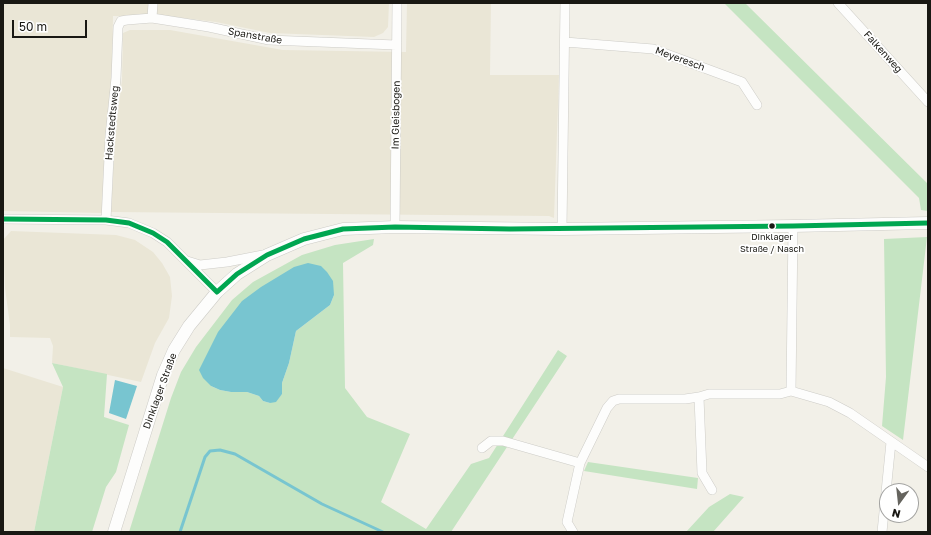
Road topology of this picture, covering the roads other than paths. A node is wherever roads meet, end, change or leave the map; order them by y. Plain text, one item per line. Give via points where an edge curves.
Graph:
1 (153, 3) edge
2 (397, 3) edge
3 (565, 3) edge
4 (838, 3) edge
5 (152, 18) junction
6 (118, 27) joint
7 (565, 42) junction
8 (396, 44) junction
9 (928, 102) edge
10 (756, 105) dead end
11 (3, 219) edge
12 (106, 220) junction
13 (928, 223) edge
14 (793, 226) junction
15 (395, 227) junction
16 (562, 229) junction
17 (267, 255) junction
18 (186, 260) junction
19 (217, 292) junction
20 (791, 391) junction
21 (699, 397) junction
22 (891, 442) junction
23 (482, 448) dead end
24 (580, 464) junction
25 (928, 467) edge
26 (712, 490) dead end
27 (114, 532) edge
28 (573, 532) edge
29 (882, 532) edge

1 - 5 street
2 - 8 street, Im Gleisbogen
3 - 7 street
4 - 9 street, Falkenweg
5 - 6 street, Spanstraße via 121,21
5 - 8 street, Spanstraße via 269,40
6 - 12 street, Hackstedtsweg
7 - 10 street, Meyeresch via 653,49 742,82
7 - 16 street
8 - 15 street, Im Gleisbogen
11 - 12 street
12 - 18 street via 129,223 153,233
13 - 14 main road, Dinklager Straße
14 - 16 main road, Dinklager Straße
14 - 20 street
15 - 16 main road, Dinklager Straße
15 - 17 main road, Dinklager Straße via 343,230 304,239
17 - 18 street via 200,265
17 - 19 main road, Dinklager Straße via 236,274
18 - 19 street
19 - 27 main road, Dinklager Straße via 189,326 174,350 163,375
20 - 21 street via 780,394 709,394
20 - 22 street via 829,402 850,412
21 - 24 street via 613,401 607,408
21 - 26 street via 702,473
22 - 25 street
22 - 29 street
23 - 24 street via 491,441 503,441
24 - 28 street via 567,522

